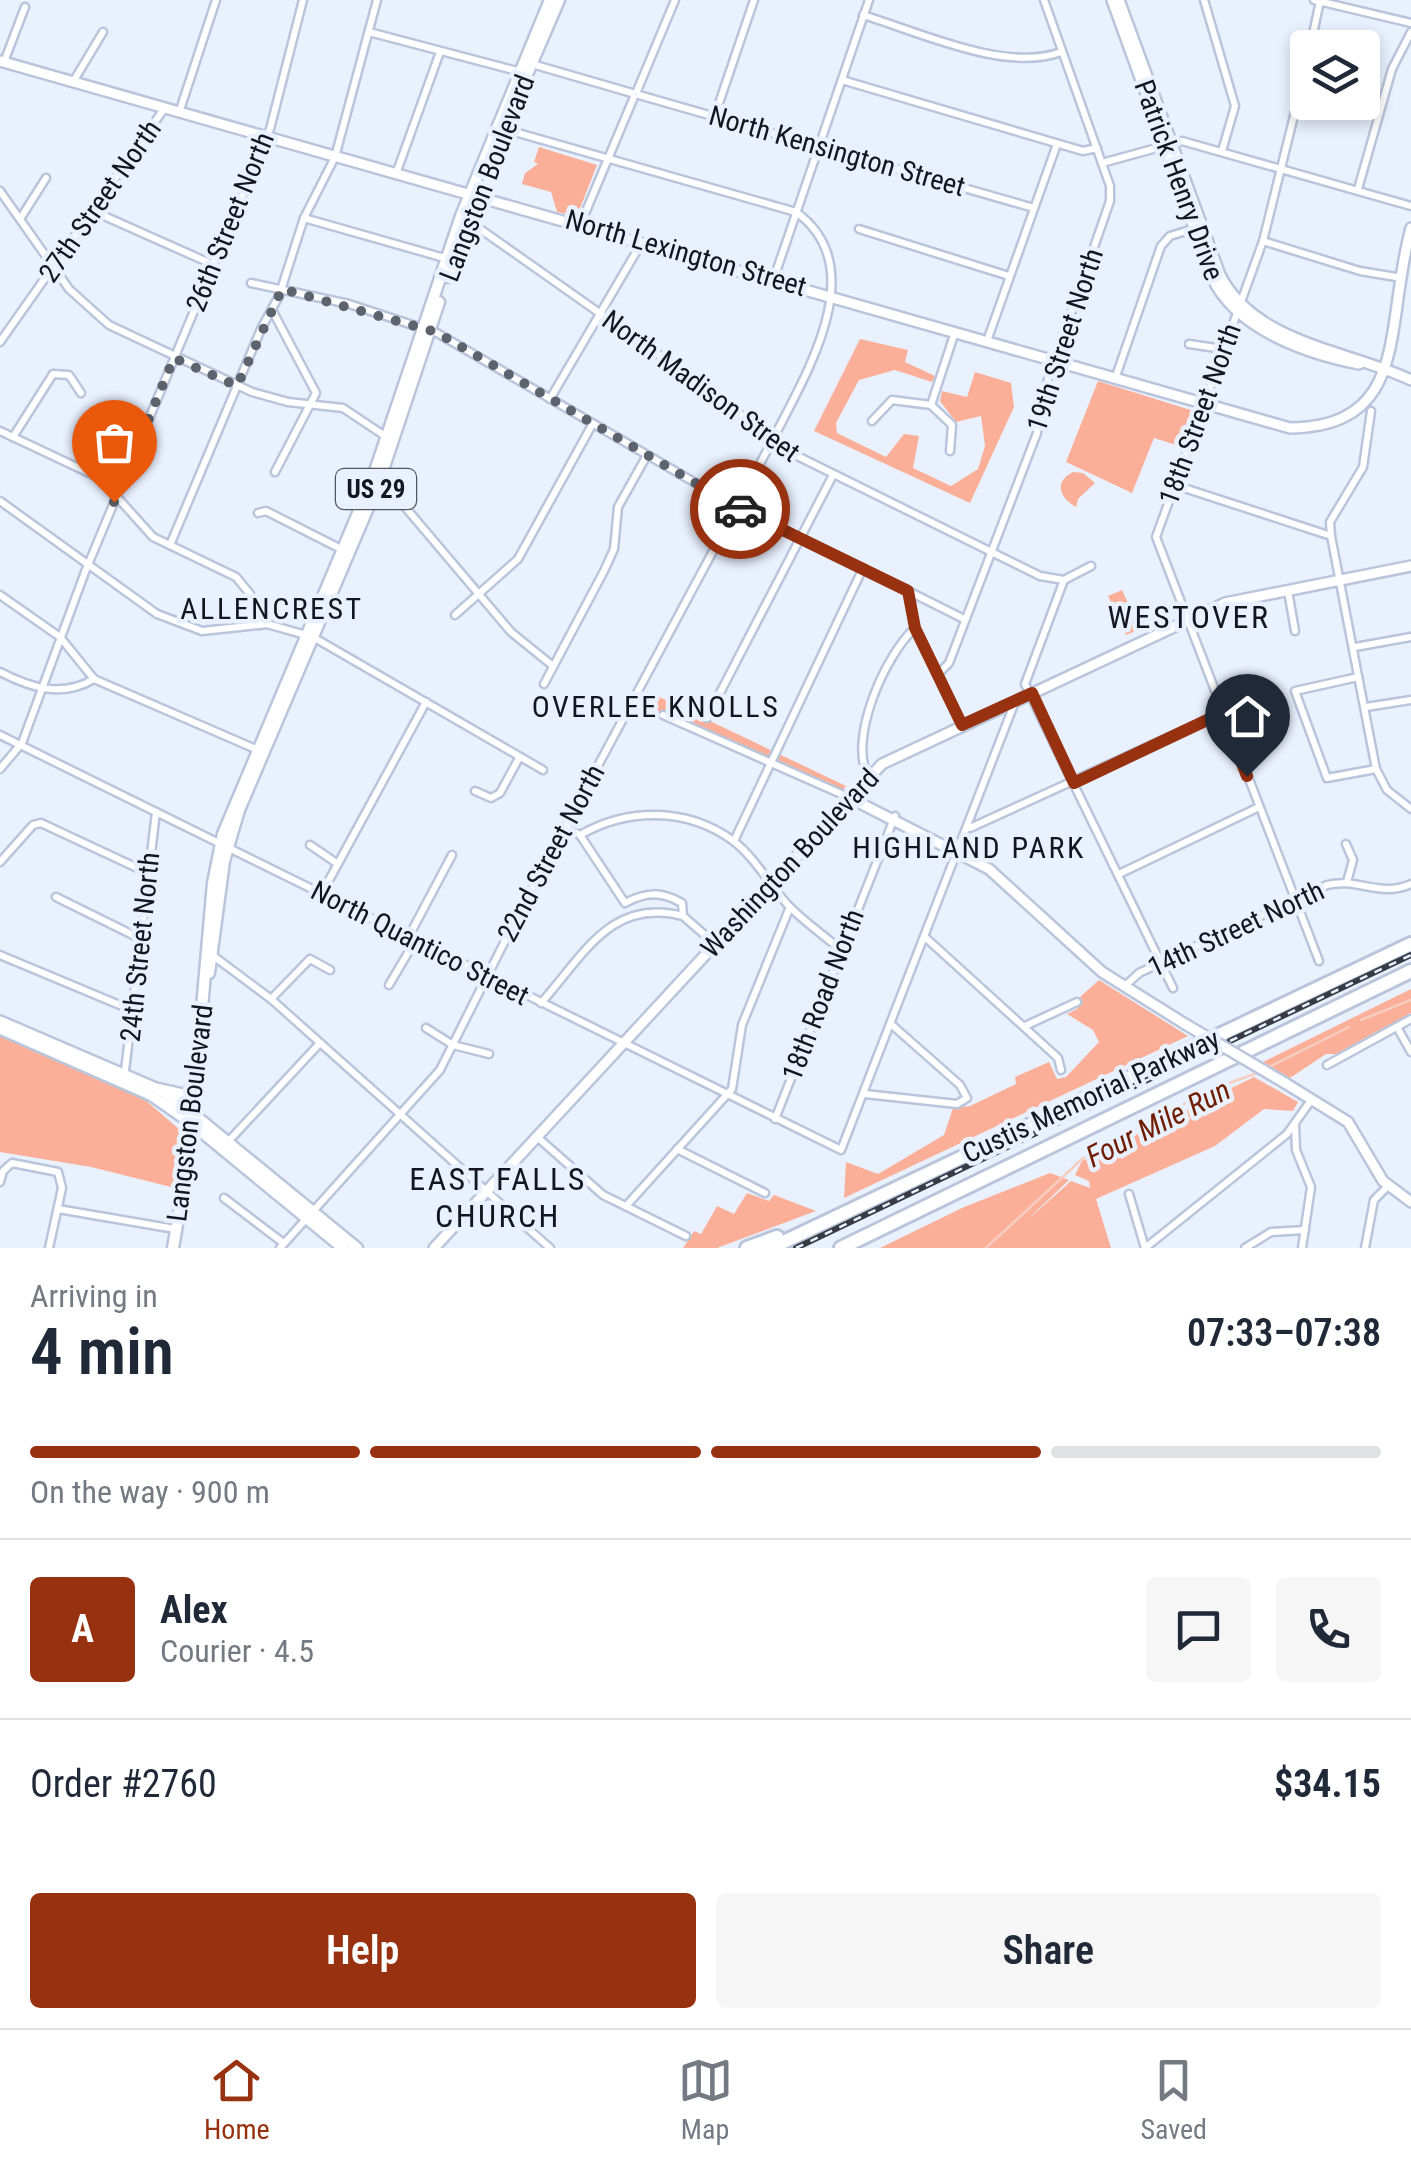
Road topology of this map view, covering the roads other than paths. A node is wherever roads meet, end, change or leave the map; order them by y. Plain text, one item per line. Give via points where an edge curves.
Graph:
1 (216, 0) edge
2 (303, 0) edge
3 (377, 0) edge
4 (550, 0) edge
5 (559, 0) edge
6 (675, 0) edge
7 (754, 0) edge
8 (869, 0) edge
9 (1044, 0) edge
10 (1116, 0) edge
11 (1204, 0) edge
12 (1318, 0) edge
13 (25, 7) dead end
14 (863, 15) junction
15 (1411, 23) edge
16 (1313, 30) edge
17 (103, 32) dead end
18 (369, 32) junction
19 (1411, 32) edge
20 (440, 52) junction
21 (1061, 52) junction
22 (2, 62) edge
23 (526, 68) junction
24 (842, 80) junction
25 (72, 82) junction
26 (636, 94) junction
27 (164, 110) junction
28 (179, 114) junction
29 (715, 115) junction
30 (1294, 120) edge
31 (500, 128) junction
32 (265, 138) junction
33 (1167, 143) junction
34 (1057, 144) junction
35 (819, 146) junction
36 (1097, 148) junction
37 (1222, 151) junction
38 (334, 157) junction
39 (606, 159) junction
40 (1102, 163) junction
41 (1283, 168) junction
42 (396, 174) junction
43 (46, 178) dead end
44 (1358, 188) junction
45 (0, 191) edge
46 (473, 194) junction
47 (1411, 206) edge
48 (1034, 208) junction
49 (93, 211) junction
50 (796, 212) junction
51 (304, 218) junction
52 (464, 218) junction
53 (20, 219) junction
54 (581, 223) junction
55 (1198, 227) junction
56 (1411, 228) edge
57 (859, 229) dead end
58 (643, 240) junction
59 (1263, 241) junction
60 (450, 260) junction
61 (214, 264) junction
62 (53, 266) junction
63 (1009, 276) junction
64 (774, 278) junction
65 (1404, 278) junction
66 (250, 283) dead end
67 (282, 289) junction
68 (832, 296) junction
69 (1239, 307) junction
70 (272, 310) junction
71 (600, 313) junction
72 (427, 329) junction
73 (955, 332) junction
74 (987, 341) junction
75 (0, 342) edge
76 (1190, 344) dead end
77 (1223, 349) junction
78 (174, 358) junction
79 (1054, 361) junction
80 (1391, 371) junction
81 (1114, 378) junction
82 (1411, 380) edge
83 (237, 386) junction
84 (81, 393) dead end
85 (550, 399) junction
86 (311, 404) junction
87 (931, 405) junction
88 (1206, 405) junction
89 (1371, 411) junction
90 (872, 421) dead end
91 (592, 425) junction
92 (0, 431) edge
93 (13, 437) junction
94 (390, 439) junction
95 (772, 443) junction
96 (950, 451) dead end
97 (646, 457) junction
98 (274, 472) dead end
99 (833, 476) junction
100 (375, 481) junction
101 (1175, 485) junction
102 (118, 495) junction
103 (0, 500) edge
104 (738, 507) junction
105 (258, 513) dead end
106 (1331, 536) junction
107 (800, 538) junction
108 (170, 546) junction
109 (343, 550) junction
110 (990, 552) junction
111 (88, 564) junction
112 (1091, 566) dead end
113 (1411, 566) edge
114 (863, 568) junction
115 (1064, 580) junction
116 (1340, 580) junction
117 (1288, 590) junction
118 (908, 591) junction
119 (480, 595) junction
120 (0, 596) edge
121 (454, 615) dead end
122 (964, 618) junction
123 (1186, 620) junction
124 (262, 624) junction
125 (915, 628) junction
126 (1295, 631) dead end
127 (310, 636) junction
128 (60, 637) junction
129 (1411, 637) edge
130 (1356, 647) junction
131 (553, 666) junction
132 (0, 672) edge
133 (938, 674) junction
134 (1358, 677) junction
135 (94, 678) junction
136 (544, 684) dead end
137 (41, 690) junction
138 (1032, 693) junction
139 (1411, 700) edge
140 (1015, 701) junction
141 (426, 702) junction
142 (1366, 707) junction
143 (1222, 713) junction
144 (663, 715) dead end
145 (708, 718) dead end
146 (962, 725) junction
147 (0, 735) edge
148 (22, 743) junction
149 (260, 751) junction
150 (518, 758) junction
151 (768, 762) junction
152 (1376, 768) junction
153 (0, 769) edge
154 (543, 770) dead end
155 (868, 776) junction
156 (1074, 783) junction
157 (476, 791) dead end
158 (848, 797) junction
159 (1259, 807) junction
160 (1411, 809) edge
161 (156, 812) junction
162 (894, 818) junction
163 (566, 826) junction
164 (969, 828) junction
165 (580, 835) junction
166 (734, 841) junction
167 (1346, 844) dead end
168 (310, 845) dead end
169 (224, 846) junction
170 (959, 850) junction
171 (452, 855) dead end
172 (0, 862) edge
173 (338, 864) junction
174 (148, 873) junction
175 (1119, 874) junction
176 (1347, 882) junction
177 (770, 883) junction
178 (1411, 884) edge
179 (322, 893) junction
180 (56, 897) dead end
181 (1295, 900) junction
182 (790, 907) junction
183 (684, 916) junction
184 (926, 938) junction
185 (141, 939) junction
186 (412, 940) junction
187 (714, 943) junction
188 (1411, 944) edge
189 (840, 949) junction
190 (209, 954) junction
191 (0, 955) edge
192 (1319, 961) dead end
193 (1161, 963) junction
194 (330, 970) dead end
195 (1411, 971) edge
196 (486, 977) junction
197 (389, 986) dead end
198 (1125, 986) junction
199 (1173, 988) dead end
200 (271, 999) junction
201 (1077, 1002) dead end
202 (541, 1003) junction
203 (134, 1011) junction
204 (1411, 1019) edge
205 (0, 1021) edge
206 (892, 1025) junction
207 (1025, 1026) junction
208 (426, 1028) dead end
209 (1397, 1028) junction
210 (0, 1029) edge
211 (320, 1043) junction
212 (453, 1044) junction
213 (621, 1044) junction
214 (1411, 1052) edge
215 (489, 1054) dead end
216 (1327, 1065) dead end
217 (1061, 1070) dead end
218 (124, 1078) junction
219 (196, 1084) junction
220 (158, 1089) junction
221 (865, 1094) junction
222 (726, 1096) junction
223 (1312, 1099) junction
224 (402, 1113) junction
225 (192, 1119) junction
226 (774, 1119) junction
227 (1295, 1124) junction
228 (536, 1136) junction
229 (225, 1145) junction
230 (677, 1150) junction
231 (189, 1155) junction
232 (0, 1182) edge
233 (1388, 1186) junction
234 (486, 1190) junction
235 (765, 1193) dead end
236 (1129, 1194) dead end
237 (224, 1198) dead end
238 (1411, 1202) edge
239 (864, 1204) junction
240 (626, 1206) junction
241 (58, 1209) junction
242 (311, 1214) junction
243 (892, 1223) junction
244 (176, 1229) junction
245 (1305, 1230) junction
246 (686, 1236) dead end
247 (281, 1245) edge
248 (544, 1246) edge
249 (49, 1248) edge
250 (173, 1248) edge
251 (343, 1248) edge
252 (358, 1248) edge
253 (434, 1248) edge
254 (747, 1248) edge
255 (771, 1248) edge
256 (841, 1248) edge
257 (855, 1248) edge
258 (1145, 1248) edge
259 (1244, 1248) edge
260 (1302, 1248) edge
261 (1365, 1248) edge

1 - 28 street, 27th Street North
2 - 32 street, 26th Street North
3 - 18 street
4 - 23 main road, Langston Boulevard / US 29
5 - 23 main road, Langston Boulevard / US 29
6 - 26 street
7 - 29 street
8 - 14 street
9 - 21 street, 19th Street North
10 - 33 street, Patrick Henry Drive
11 - 37 street via 1236,106
12 - 15 street
12 - 16 street
13 - 22 street
14 - 21 street via 1000,56 1026,60
14 - 24 street
17 - 25 street
18 - 20 street, North Kensington Street
18 - 38 street
19 - 44 street via 1392,68
20 - 23 street, North Kensington Street
20 - 42 street
21 - 36 street, 19th Street North
22 - 25 street, North Lexington Street
23 - 26 street, North Kensington Street
23 - 31 main road, Langston Boulevard / US 29
24 - 34 street
24 - 35 street
25 - 27 street, North Lexington Street
26 - 29 street, North Kensington Street
26 - 39 street
27 - 28 street, North Lexington Street
27 - 49 street, 27th Street North
28 - 32 street, North Lexington Street
29 - 35 street, North Kensington Street
30 - 41 street, 18th Street North
31 - 39 street
31 - 46 main road, Langston Boulevard / US 29
32 - 38 street, North Lexington Street
32 - 61 street, 26th Street North
33 - 37 street
33 - 40 street
33 - 55 street, Patrick Henry Drive
34 - 36 street
34 - 48 street
35 - 48 street, North Kensington Street
35 - 50 street
36 - 40 street, 19th Street North
37 - 41 street
38 - 42 street, North Lexington Street
38 - 51 street
39 - 50 street
39 - 54 street
40 - 79 street, 19th Street North via 1110,201
41 - 44 street
41 - 59 street, 18th Street North
42 - 46 street, North Lexington Street
43 - 53 street
44 - 47 street
45 - 53 street
46 - 52 main road, Langston Boulevard / US 29
46 - 54 street, North Lexington Street
48 - 63 street
49 - 61 street
49 - 62 street, 27th Street North
50 - 64 street
50 - 68 street, 22nd Street North via 829,249
51 - 60 street
51 - 67 street
52 - 60 main road, Langston Boulevard / US 29
52 - 71 street, North Madison Street
53 - 62 street
54 - 58 street, North Lexington Street
55 - 69 street, Patrick Henry Drive
55 - 81 street via 1170,236 1162,246
56 - 65 street
57 - 63 street
58 - 64 street, North Lexington Street
58 - 71 street
59 - 65 street
59 - 69 street, 18th Street North
60 - 72 main road, Langston Boulevard / US 29
61 - 78 street, 26th Street North
62 - 75 street, 27th Street North
62 - 78 street via 97,317
63 - 74 street
64 - 68 street, North Lexington Street
65 - 80 street
66 - 67 street
67 - 70 street
67 - 72 street
68 - 73 street, North Lexington Street
68 - 95 street, 22nd Street North
69 - 77 street, 18th Street North
69 - 80 street, Patrick Henry Drive via 1293,336
70 - 83 street
70 - 86 street via 314,386
71 - 85 street
71 - 95 street, North Madison Street
72 - 85 street
72 - 94 main road, Langston Boulevard / US 29
73 - 74 street, North Lexington Street
73 - 87 street
74 - 79 street, North Lexington Street
76 - 77 street
77 - 88 street, 18th Street North
78 - 83 street
78 - 102 street, 26th Street North
79 - 81 street, North Lexington Street
79 - 110 street, 19th Street North via 1036,433
80 - 82 street, Patrick Henry Drive
80 - 89 street
81 - 88 street, North Lexington Street
83 - 86 street
83 - 108 street
84 - 93 street via 64,372 53,374
85 - 91 street
86 - 94 street via 343,408
86 - 98 street
87 - 90 street via 892,400
87 - 96 street via 952,425
88 - 89 street, North Lexington Street via 1290,428
88 - 101 street, 18th Street North
89 - 106 street via 1363,467 1330,522
91 - 97 street
91 - 119 street via 518,558
92 - 93 street
93 - 102 street via 98,477
94 - 100 main road, Langston Boulevard / US 29
95 - 99 street, North Madison Street
95 - 104 street, 22nd Street North
97 - 104 street
97 - 131 street via 618,506 614,549
99 - 107 street
99 - 110 street, North Madison Street
100 - 109 main road, Langston Boulevard / US 29
100 - 119 street via 389,488
100 - 127 main road, Langston Boulevard / US 29
101 - 106 street
101 - 123 street, 18th Street North via 1156,537
102 - 108 street via 147,532
102 - 111 street, 26th Street North
103 - 111 street
104 - 107 street
104 - 163 street, 22nd Street North
105 - 109 street via 266,511
106 - 116 street
107 - 114 street
107 - 145 street
108 - 124 street via 236,577
109 - 127 main road, Langston Boulevard / US 29
110 - 115 street, North Madison Street
110 - 122 street, 19th Street North
111 - 124 street via 151,610 191,629 220,632
111 - 128 street, 26th Street North
112 - 115 street
113 - 116 street, Washington Boulevard
114 - 118 street
114 - 151 street
115 - 138 street via 1025,682
116 - 117 street, Washington Boulevard
116 - 130 street
117 - 123 street, Washington Boulevard via 1225,603
117 - 126 street
118 - 122 street
118 - 125 street
119 - 121 street
119 - 131 street via 528,650
120 - 128 street
122 - 133 street, 19th Street North
123 - 138 street, Washington Boulevard
123 - 143 street
124 - 127 street
125 - 133 street
125 - 155 street via 862,724 859,744
127 - 141 street
127 - 149 main road, Langston Boulevard / US 29
128 - 135 street
128 - 137 street, 26th Street North
129 - 130 street
130 - 134 street
131 - 136 street
132 - 137 street
133 - 146 street
134 - 142 street
134 - 152 street via 1295,691 1328,778
135 - 137 street via 80,687
135 - 149 street
137 - 148 street, 26th Street North
138 - 140 street, Washington Boulevard
138 - 156 street
139 - 142 street
140 - 146 street, Washington Boulevard
140 - 164 street
141 - 150 street
141 - 173 street
142 - 152 street
143 - 156 street
143 - 159 street
144 - 151 street
146 - 155 street, Washington Boulevard
147 - 148 street, North Quantico Street
148 - 153 street, 26th Street North
148 - 161 street, North Quantico Street
149 - 169 main road, Langston Boulevard / US 29
150 - 154 street
150 - 157 street via 500,793 491,798
151 - 158 street
151 - 166 street
152 - 160 street via 1387,790
155 - 158 street, Washington Boulevard
156 - 164 street
156 - 175 street
158 - 162 street
158 - 177 street, Washington Boulevard
159 - 175 street
159 - 181 street
161 - 169 street, North Quantico Street
161 - 174 street, 24th Street North
162 - 170 street
162 - 189 street, 18th Road North
163 - 165 street
163 - 196 street, 22nd Street North
164 - 170 street
165 - 166 street via 623,817 653,814 687,818
165 - 183 street via 625,903 660,893 682,903
166 - 177 street
167 - 176 street via 1354,860
168 - 173 street
169 - 179 street, North Quantico Street
169 - 190 main road, Langston Boulevard / US 29
170 - 184 street
170 - 198 street via 992,866
171 - 186 street
172 - 174 street via 36,824
173 - 179 street
174 - 185 street, 24th Street North
175 - 193 street
176 - 178 street, 14th Street North via 1382,892
176 - 181 street, 14th Street North
177 - 182 street
177 - 187 street, Washington Boulevard
179 - 186 street, North Quantico Street
180 - 185 street
181 - 192 street
181 - 193 street, 14th Street North
182 - 189 street
182 - 222 street via 742,1025
183 - 187 street
183 - 202 street via 646,910 617,921
184 - 206 street
184 - 207 street
185 - 203 street, 24th Street North
186 - 196 street, North Quantico Street
186 - 197 street
187 - 213 street, Washington Boulevard
188 - 239 highway, Custis Memorial Parkway
189 - 226 street, 18th Road North
190 - 200 street
190 - 219 main road, Langston Boulevard / US 29
191 - 203 street
193 - 198 street, 14th Street North
193 - 199 street
194 - 200 street via 310,959
195 - 243 highway, Custis Memorial Parkway
196 - 202 street, North Quantico Street
196 - 212 street, 22nd Street North
198 - 223 street, bridge
200 - 211 street
201 - 207 street
202 - 213 street, North Quantico Street
203 - 218 street, 24th Street North
204 - 209 street
205 - 218 street
206 - 221 street
206 - 221 street via 960,1085 966,1098 957,1104
207 - 217 street via 1058,1058
208 - 212 street
209 - 214 street
209 - 216 street
210 - 218 street
211 - 224 street
211 - 229 street
212 - 215 street
212 - 224 street, 22nd Street North
213 - 222 street, North Quantico Street
213 - 228 street, Washington Boulevard
218 - 220 street
218 - 225 street
219 - 220 main road via 185,1095
219 - 225 main road, Langston Boulevard / US 29
220 - 225 street
221 - 226 street, North Quantico Street via 841,1150
222 - 226 street, North Quantico Street
222 - 230 street
223 - 227 street
223 - 233 street via 1352,1126
224 - 234 street
224 - 242 street, 22nd Street North
225 - 229 main road
225 - 231 main road, Langston Boulevard / US 29
227 - 245 street via 1296,1150 1311,1188
227 - 258 street
228 - 234 street, Washington Boulevard
228 - 240 street via 596,1190
229 - 231 main road via 204,1144
229 - 242 main road
230 - 235 street
230 - 240 street
231 - 244 main road, Langston Boulevard / US 29
232 - 241 street via 12,1163 51,1168 59,1174
233 - 238 street
233 - 261 street via 1375,1199
234 - 248 street
234 - 253 street, Washington Boulevard
236 - 258 street
237 - 247 street
239 - 254 highway
239 - 255 highway, Custis Memorial Parkway
240 - 246 street
241 - 244 street
241 - 249 street
242 - 247 street, 22nd Street North
242 - 251 main road
242 - 252 main road
243 - 256 highway, Custis Memorial Parkway
243 - 257 highway
244 - 250 main road, Langston Boulevard / US 29
245 - 259 street via 1271,1232
245 - 260 street

